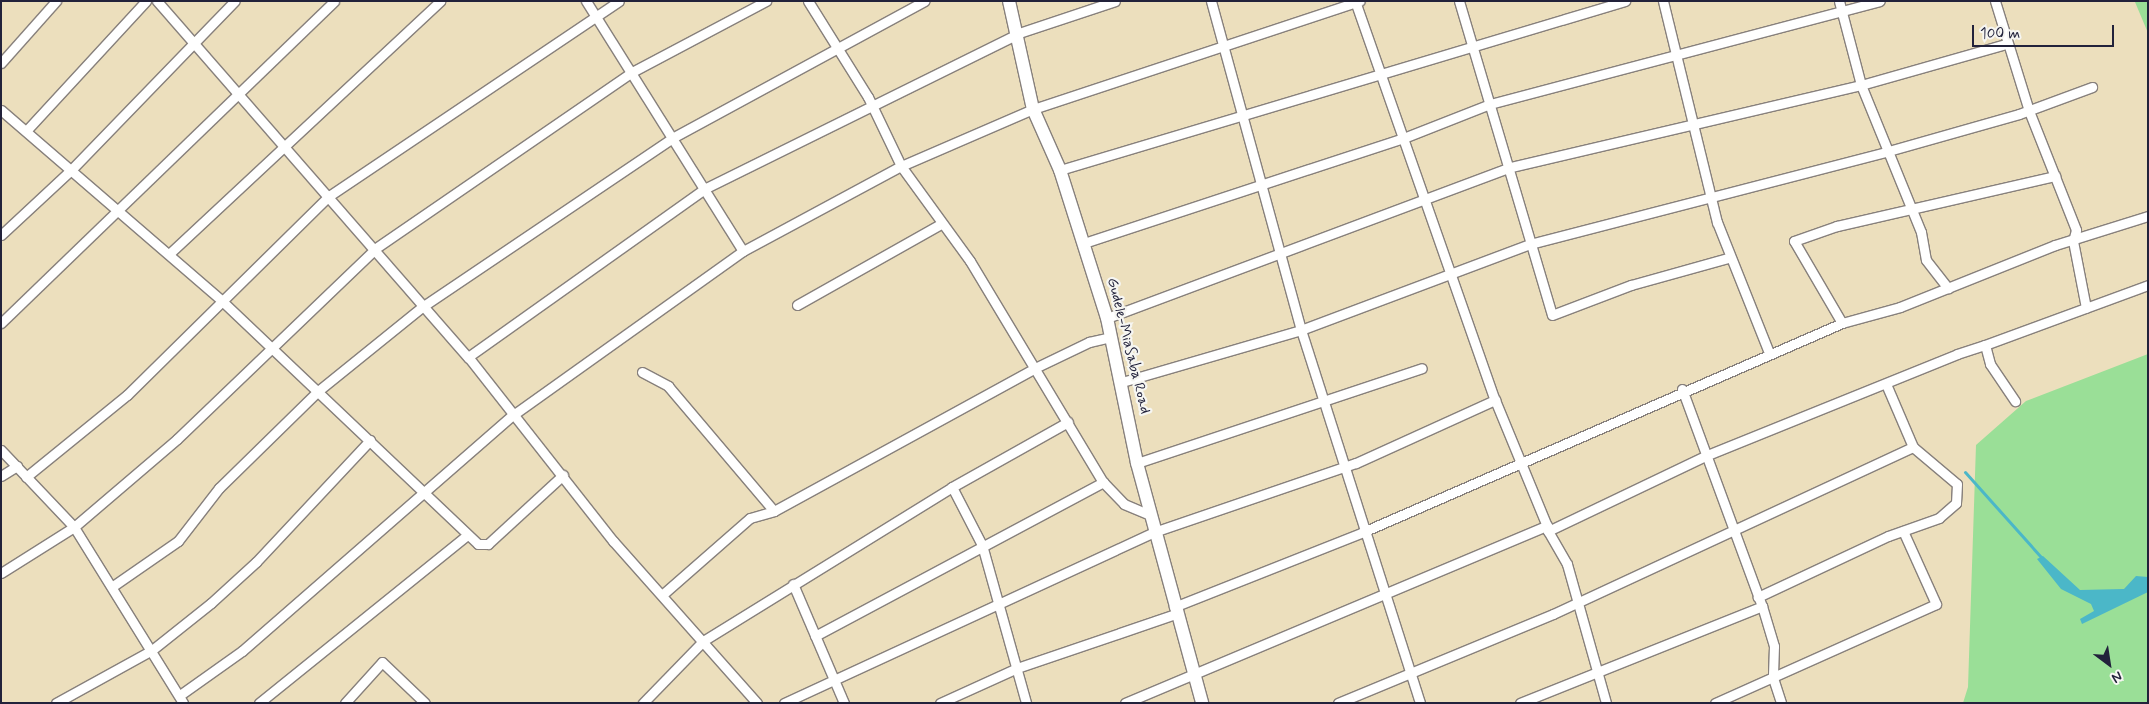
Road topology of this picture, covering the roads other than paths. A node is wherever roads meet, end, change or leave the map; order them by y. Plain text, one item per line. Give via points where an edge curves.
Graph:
1 (56, 1) edge
2 (146, 1) edge
3 (157, 1) edge
4 (235, 1) edge
5 (334, 1) edge
6 (440, 1) edge
7 (586, 1) edge
8 (619, 1) edge
9 (766, 1) edge
10 (808, 1) edge
11 (925, 1) edge
12 (1009, 1) edge
13 (1115, 1) edge
14 (1211, 1) edge
15 (1459, 1) edge
16 (1625, 1) edge
17 (1663, 1) edge
18 (1839, 1) edge
19 (1880, 1) edge
20 (1995, 1) edge
21 (1356, 2) edge
22 (1842, 12) junction
23 (594, 16) junction
24 (1019, 33) junction
25 (194, 42) junction
26 (1224, 43) junction
27 (1472, 44) junction
28 (2006, 44) junction
29 (834, 48) junction
30 (1677, 54) junction
31 (1, 63) edge
32 (632, 72) junction
33 (1378, 74) junction
34 (1861, 85) junction
35 (2092, 87) dead end
36 (234, 94) junction
37 (1490, 104) junction
38 (872, 105) junction
39 (1032, 109) junction
40 (1, 110) edge
41 (2028, 111) junction
42 (1243, 114) junction
43 (1696, 125) junction
44 (26, 131) junction
45 (674, 137) junction
46 (1401, 139) junction
47 (286, 147) junction
48 (1885, 152) junction
49 (901, 166) junction
50 (1511, 167) junction
51 (71, 170) junction
52 (1060, 170) junction
53 (2054, 176) junction
54 (1261, 185) junction
55 (706, 188) junction
56 (1711, 194) junction
57 (329, 196) junction
58 (1423, 200) junction
59 (1909, 208) junction
60 (119, 211) junction
61 (2148, 216) edge
62 (941, 224) junction
63 (1, 234) edge
64 (2073, 241) junction
65 (1084, 243) junction
66 (1530, 244) junction
67 (376, 248) junction
68 (743, 251) junction
69 (168, 254) junction
70 (1280, 254) junction
71 (1728, 258) junction
72 (1449, 274) junction
73 (2148, 285) edge
74 (1948, 288) junction
75 (221, 300) junction
76 (797, 304) dead end
77 (422, 306) junction
78 (2086, 308) junction
79 (1107, 318) junction
80 (1, 323) edge
81 (1842, 323) junction
82 (1301, 330) junction
83 (1111, 338) junction
84 (1985, 345) junction
85 (274, 349) junction
86 (1769, 353) junction
87 (468, 357) junction
88 (1037, 368) junction
89 (1422, 368) dead end
90 (642, 372) dead end
91 (1122, 382) junction
92 (1886, 384) junction
93 (1682, 389) junction
94 (318, 391) junction
95 (1495, 400) junction
96 (2015, 401) dead end
97 (1323, 402) junction
98 (513, 415) junction
99 (1068, 422) junction
100 (370, 440) junction
101 (1913, 447) junction
102 (1, 450) edge
103 (1705, 456) junction
104 (1137, 463) junction
105 (1519, 465) junction
106 (16, 466) junction
107 (1343, 468) junction
108 (563, 475) junction
109 (1, 476) edge
110 (26, 477) junction
111 (1103, 482) junction
112 (952, 487) junction
113 (425, 493) junction
114 (774, 511) junction
115 (1150, 515) junction
116 (74, 527) junction
117 (1548, 528) junction
118 (1732, 528) junction
119 (1903, 531) junction
120 (1154, 532) junction
121 (1363, 532) junction
122 (466, 536) junction
123 (982, 544) junction
124 (1, 573) edge
125 (793, 584) junction
126 (113, 586) junction
127 (662, 595) junction
128 (1386, 597) junction
129 (1760, 601) junction
130 (1579, 602) junction
131 (998, 603) junction
132 (1175, 610) junction
133 (815, 636) junction
134 (703, 641) junction
135 (152, 650) junction
136 (1017, 668) junction
137 (1410, 672) junction
138 (1595, 672) junction
139 (1193, 676) junction
140 (1773, 678) junction
141 (834, 680) junction
142 (182, 699) edge
143 (56, 703) edge
144 (259, 703) edge
145 (344, 703) edge
146 (425, 703) edge
147 (642, 703) edge
148 (757, 703) edge
149 (784, 703) edge
150 (844, 703) edge
151 (940, 703) edge
152 (1026, 703) edge
153 (1125, 703) edge
154 (1202, 703) edge
155 (1338, 703) edge
156 (1420, 703) edge
157 (1520, 703) edge
158 (1606, 703) edge
159 (1715, 703) edge
160 (1781, 703) edge

1 - 31 street
2 - 44 street
3 - 25 street
4 - 25 street
5 - 36 street
6 - 47 street
7 - 23 street
8 - 23 street
9 - 32 street
10 - 29 street
11 - 29 street
12 - 24 street, Gudele-MiaSaba Road
13 - 24 street
14 - 26 street
15 - 27 street
16 - 27 street
17 - 30 street
18 - 22 street
19 - 22 street
20 - 28 street
21 - 26 street
21 - 33 street
22 - 30 street
22 - 34 street
23 - 32 street
23 - 57 street
24 - 38 street
24 - 39 street, Gudele-MiaSaba Road
25 - 36 street
25 - 51 street
26 - 39 street
26 - 42 street
27 - 33 street
27 - 37 street
28 - 34 street
28 - 41 street
29 - 38 street
29 - 45 street
30 - 37 street
30 - 43 street
32 - 45 street
32 - 67 street
33 - 42 street
33 - 46 street
34 - 43 street
34 - 48 street
35 - 41 street
36 - 47 street
36 - 60 street
37 - 46 street
37 - 50 street
38 - 49 street
38 - 55 street
39 - 49 street
39 - 52 street, Gudele-MiaSaba Road
40 - 44 street
41 - 48 street
41 - 53 street
42 - 52 street
42 - 54 street
43 - 50 street
43 - 56 street
44 - 51 street
45 - 55 street
45 - 77 street
46 - 54 street
46 - 58 street
47 - 57 street
47 - 69 street
48 - 56 street
48 - 59 street
49 - 62 street
49 - 68 street
50 - 58 street
50 - 66 street
51 - 60 street
51 - 63 street
52 - 65 street, Gudele-MiaSaba Road
53 - 59 street
53 - 64 street via 2076,230
54 - 65 street
54 - 70 street
55 - 68 street
55 - 87 street
56 - 66 street
56 - 71 street
57 - 67 street
57 - 75 street
58 - 70 street
58 - 72 street
59 - 74 street via 1921,232 1926,260
59 - 81 street via 1794,241
60 - 69 street
60 - 80 street
61 - 64 street
62 - 76 street
62 - 88 street
64 - 74 street
64 - 78 street
65 - 79 street, Gudele-MiaSaba Road
66 - 71 street via 1552,315 1631,285
66 - 72 street
67 - 77 street
67 - 85 street
68 - 98 street
69 - 75 street
70 - 79 street
70 - 82 street
71 - 86 street
72 - 82 street
72 - 95 street
73 - 78 street
74 - 81 street
75 - 85 street
75 - 110 street via 127,395
77 - 87 street
77 - 94 street
78 - 84 street
79 - 83 street, Gudele-MiaSaba Road
81 - 86 street
82 - 91 street
82 - 97 street
83 - 88 street via 1089,342
83 - 91 street, Gudele-MiaSaba Road
84 - 92 street
84 - 96 street via 1990,364
85 - 94 street
85 - 116 street
86 - 93 street
87 - 98 street
88 - 99 street
88 - 114 street
89 - 97 street
90 - 114 street via 668,386
91 - 104 street, Gudele-MiaSaba Road
92 - 101 street
92 - 103 street
93 - 103 street
93 - 105 street
94 - 100 street
94 - 126 street via 219,488 186,533
95 - 105 street
95 - 107 street
97 - 104 street
97 - 107 street
98 - 108 street
98 - 113 street
99 - 111 street
99 - 112 street
100 - 113 street
100 - 135 street via 256,562
101 - 118 street
101 - 119 street via 1957,484 1958,496 1940,518
102 - 106 street
103 - 117 street
103 - 118 street
104 - 115 street, Gudele-MiaSaba Road
105 - 117 street
105 - 121 street
106 - 109 street
106 - 110 street
107 - 120 street
107 - 121 street
108 - 122 street via 488,544
108 - 127 street
110 - 116 street
111 - 115 street via 1124,504
111 - 123 street
112 - 123 street
112 - 125 street
113 - 122 street
113 - 142 street
114 - 127 street via 750,518
115 - 120 street, Gudele-MiaSaba Road
116 - 124 street
116 - 126 street
117 - 128 street
117 - 130 street via 1566,564
118 - 129 street
118 - 130 street
119 - 129 street
119 - 140 street via 1936,604
120 - 131 street
120 - 132 street, Gudele-MiaSaba Road
121 - 128 street
121 - 132 street
122 - 144 street
123 - 131 street
123 - 133 street
125 - 133 street
125 - 134 street
126 - 135 street
127 - 134 street
128 - 137 street
128 - 139 street
129 - 138 street
129 - 140 street via 1774,646
130 - 137 street
130 - 138 street
131 - 136 street
131 - 141 street
132 - 136 street
132 - 139 street, Gudele-MiaSaba Road
133 - 141 street
134 - 147 street
134 - 148 street
135 - 142 street
135 - 143 street
136 - 151 street
136 - 152 street
137 - 155 street
137 - 156 street
138 - 157 street
138 - 158 street
139 - 153 street
139 - 154 street, Gudele-MiaSaba Road
140 - 159 street
140 - 160 street
141 - 149 street
141 - 150 street
145 - 146 street via 382,662

